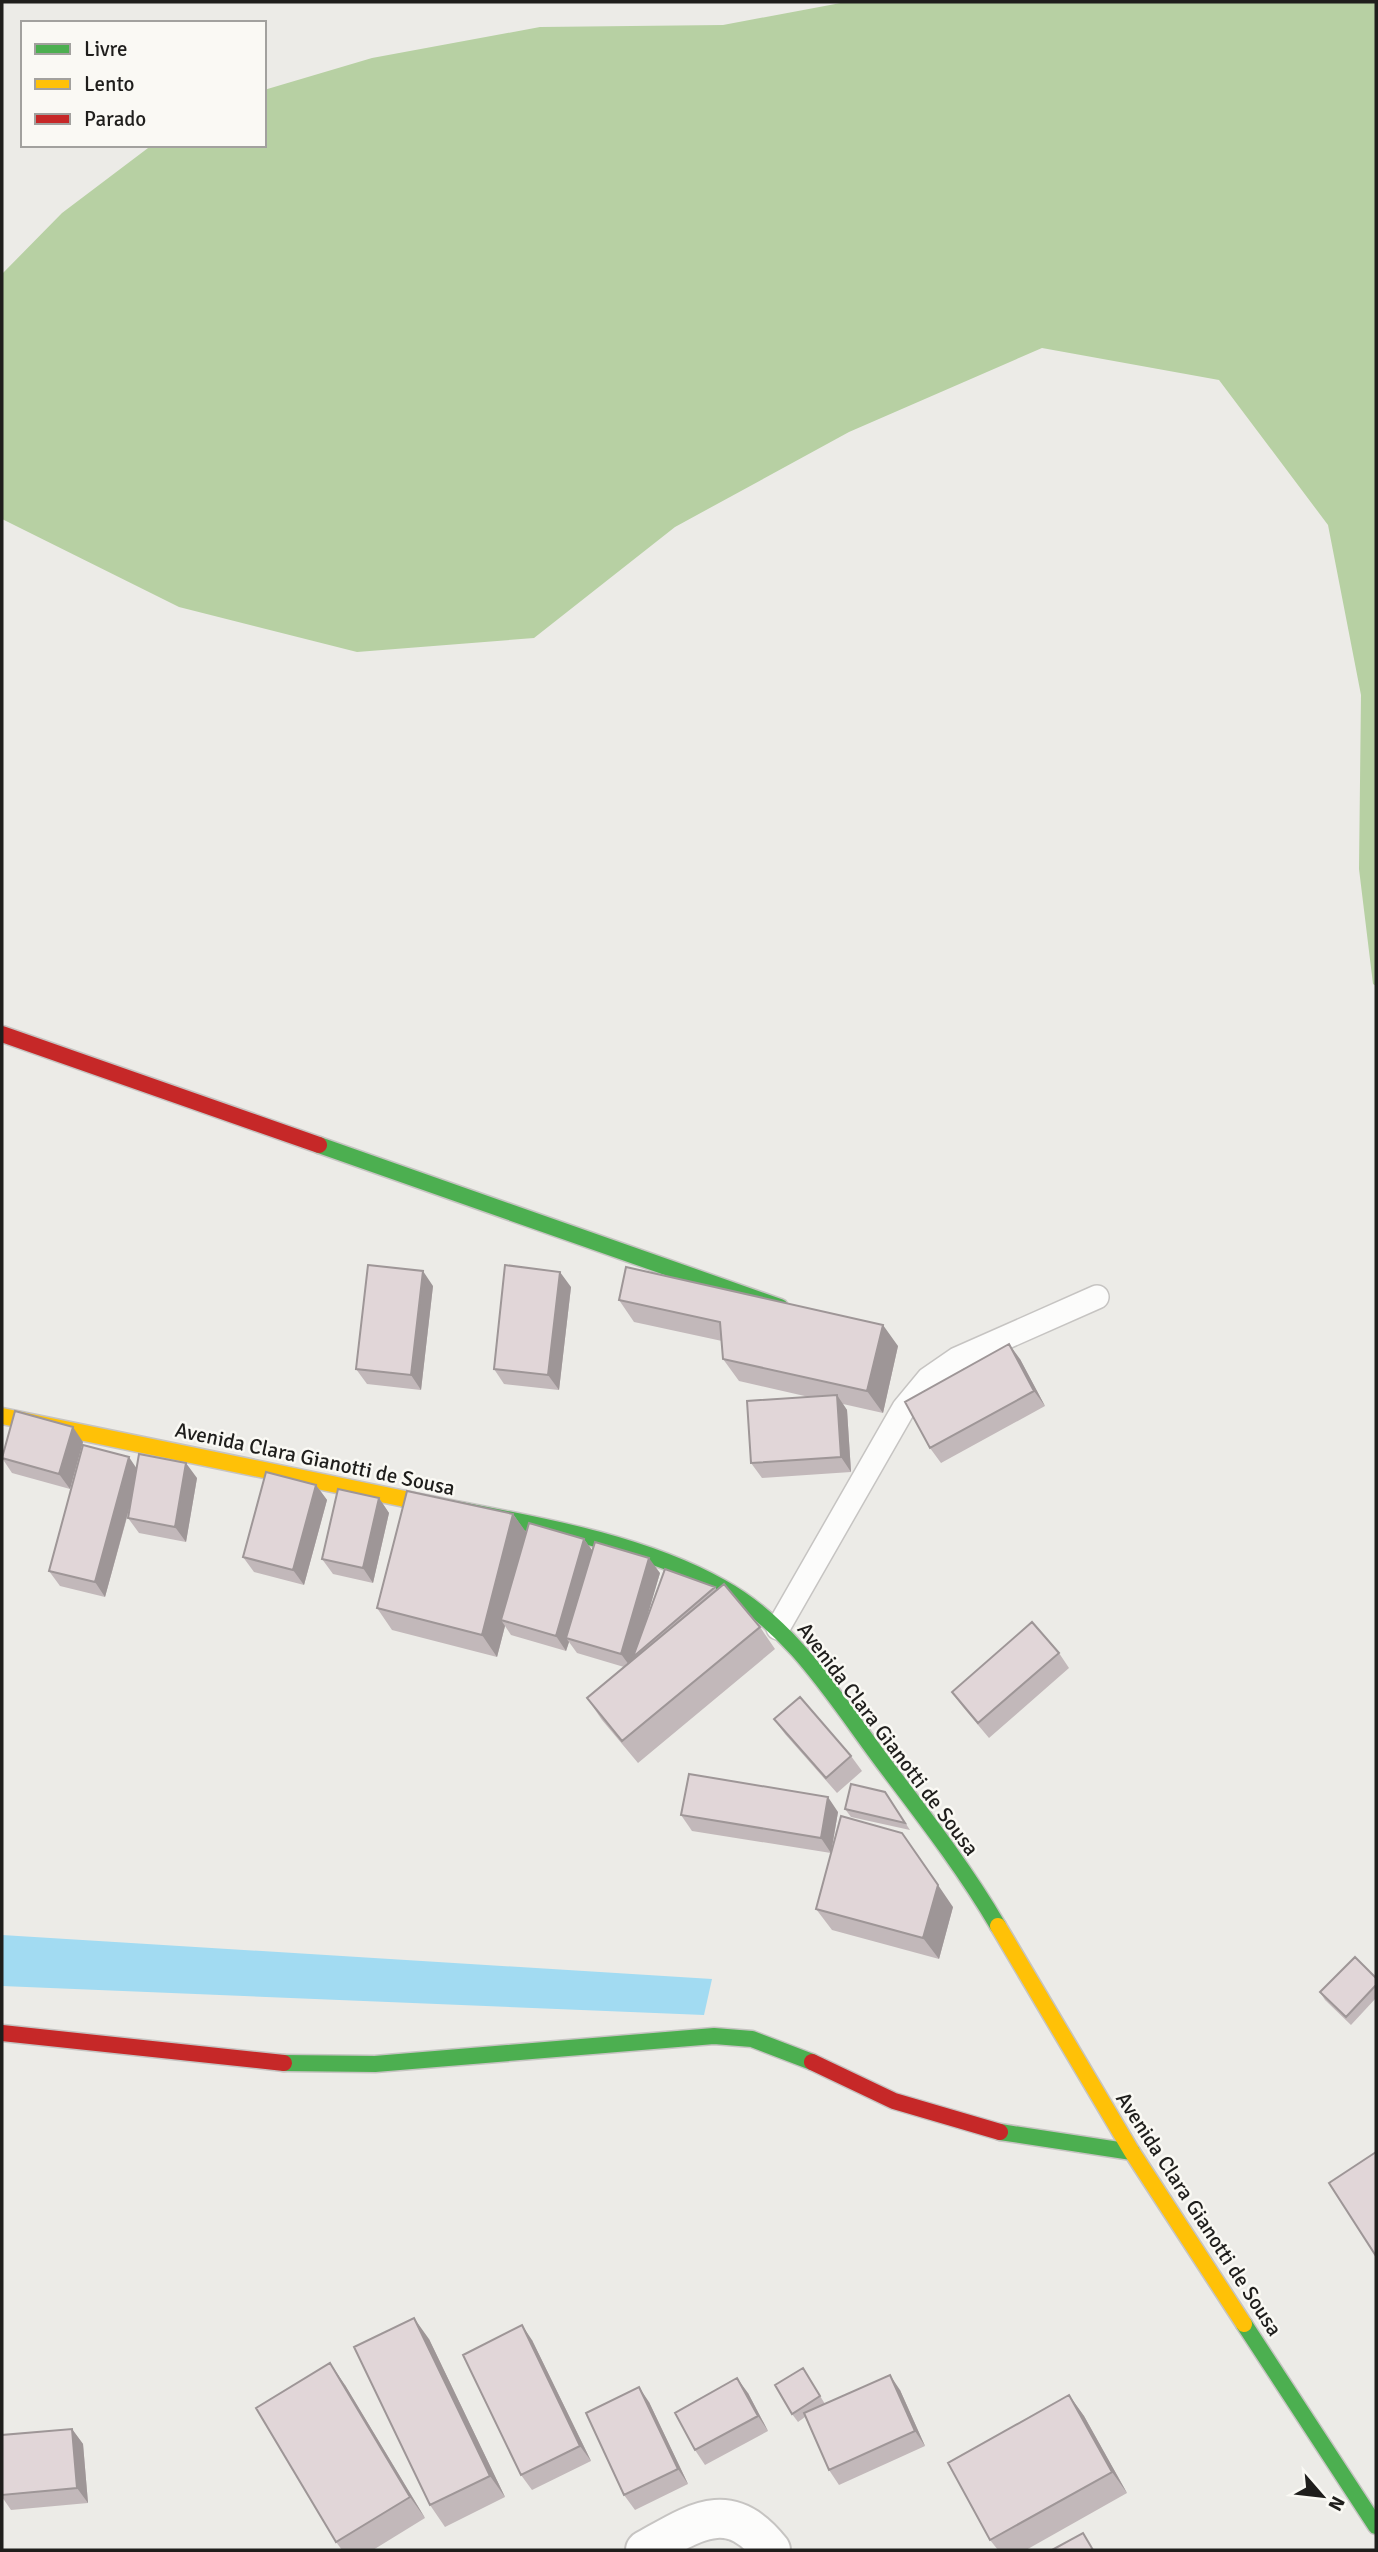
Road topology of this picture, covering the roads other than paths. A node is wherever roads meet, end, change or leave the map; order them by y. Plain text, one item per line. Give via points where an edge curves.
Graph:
1 (2, 1034) edge
2 (1097, 1297) dead end
3 (780, 1307) edge
4 (2, 1416) edge
5 (778, 1628) junction
6 (2, 2033) edge
7 (1132, 2152) junction
8 (1376, 2526) edge
9 (645, 2550) edge
10 (771, 2550) edge

1 - 3 street
2 - 5 lane via 957,1359 928,1379 904,1408
4 - 5 street, Avenida Clara Gianotti de Sousa via 597,1539 720,1586
5 - 7 street, Avenida Clara Gianotti de Sousa via 933,1829 995,1921
6 - 7 street via 299,2065 714,2036 752,2039 894,2101 984,2130
7 - 8 street, Avenida Clara Gianotti de Sousa
9 - 10 street via 702,2521 723,2516 743,2522

